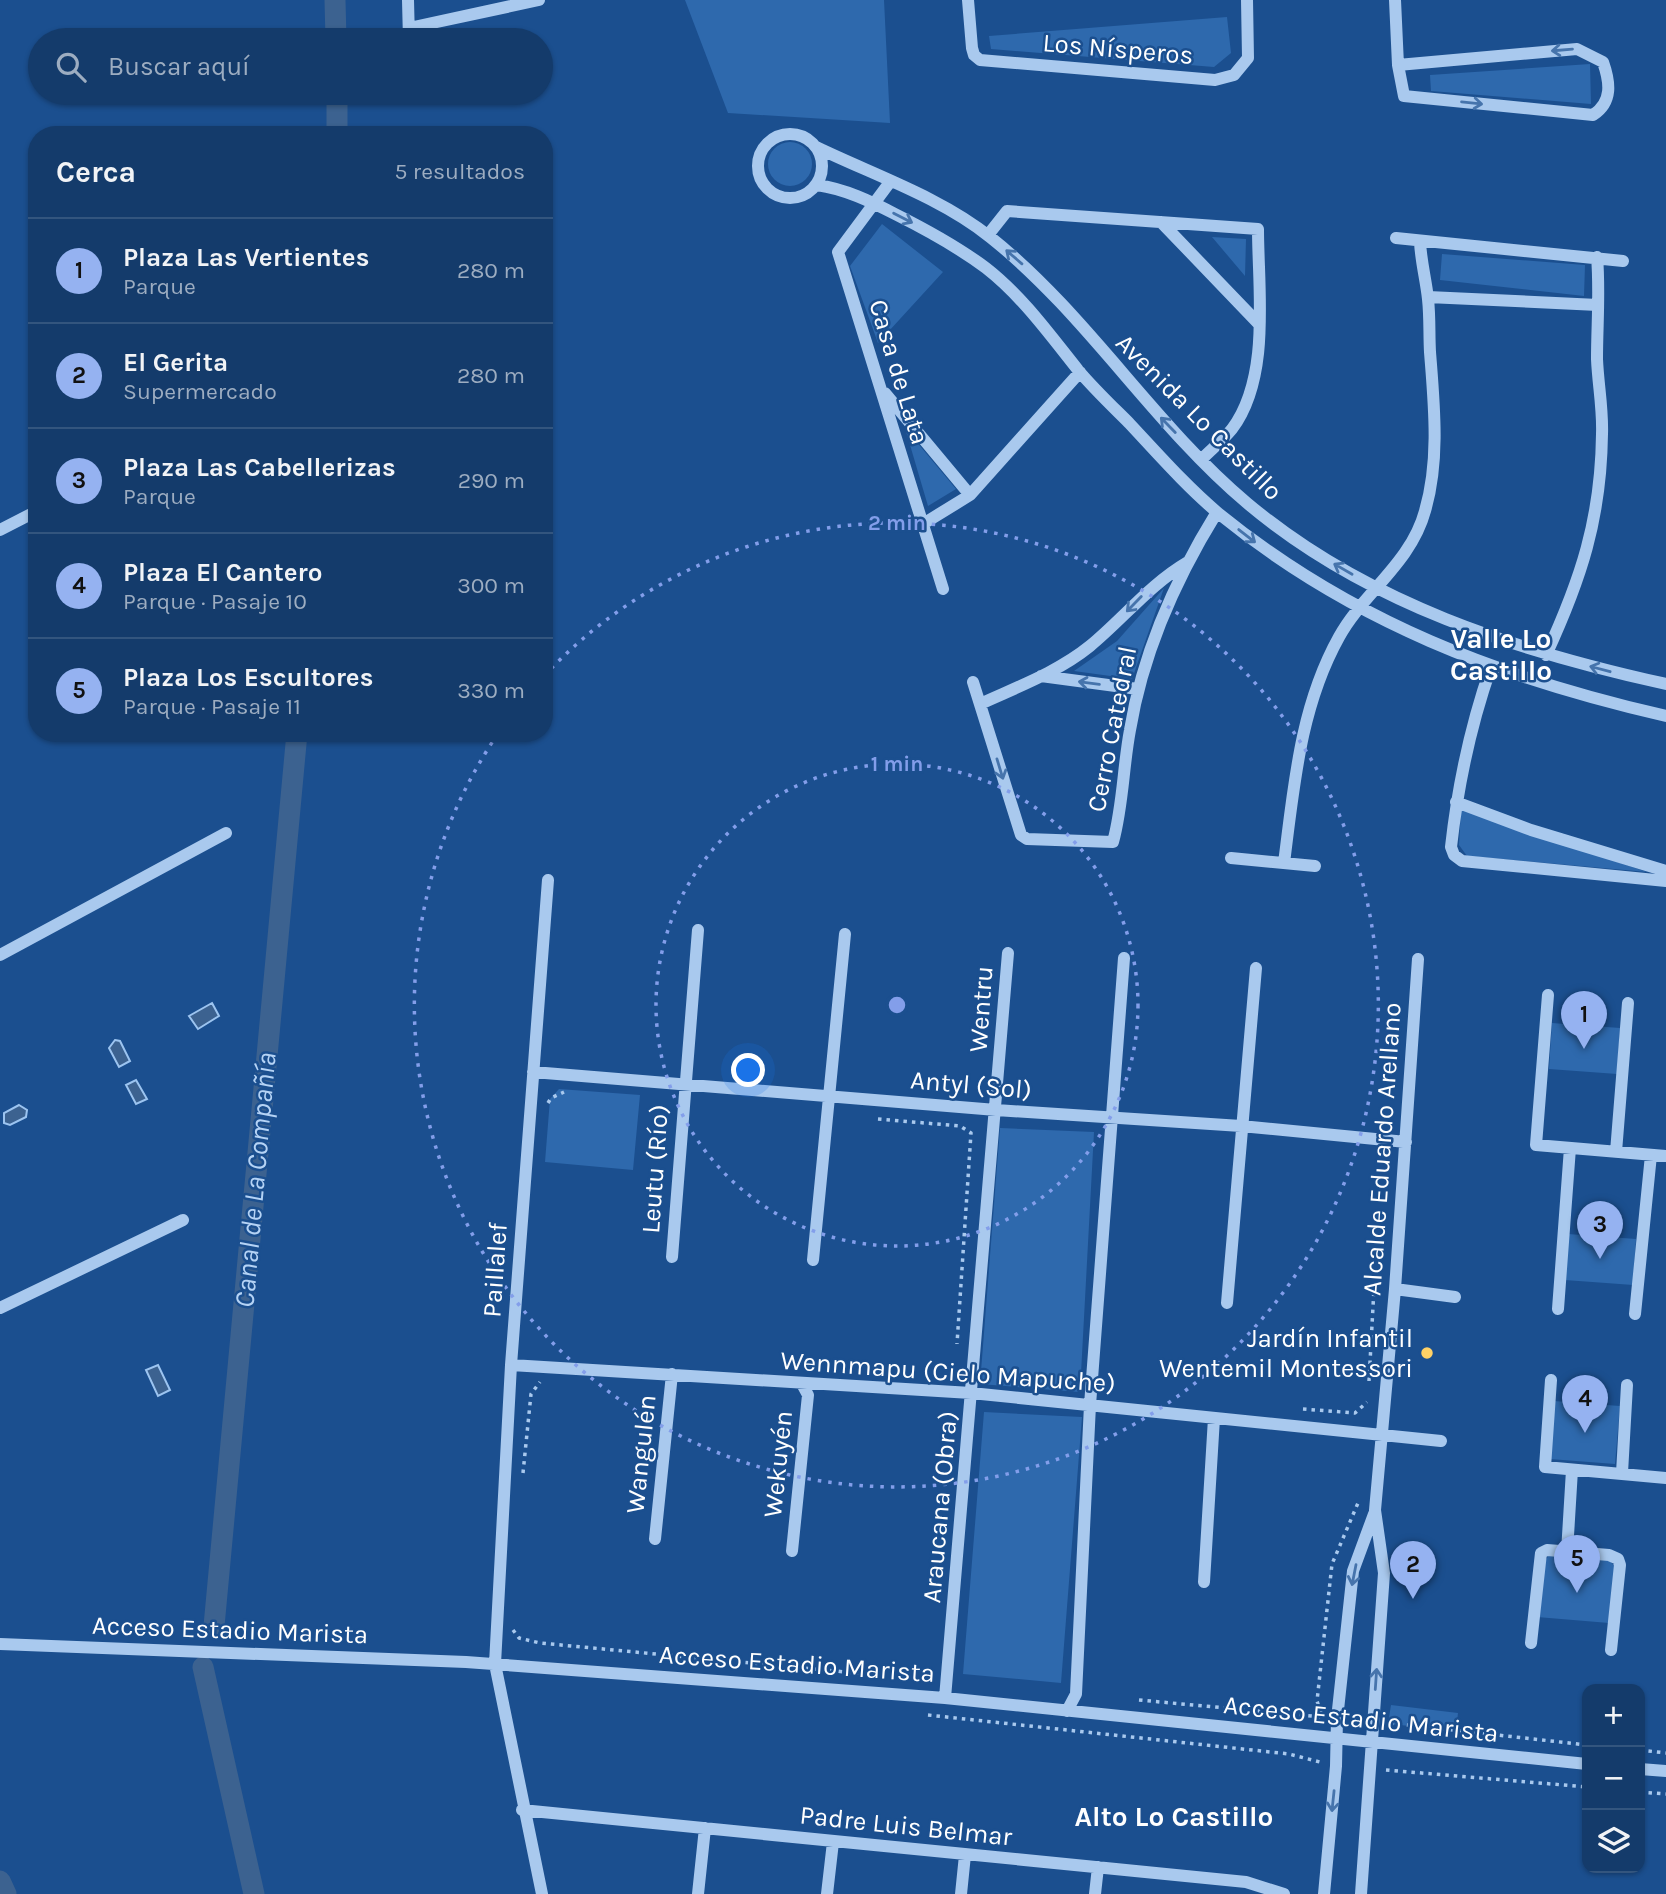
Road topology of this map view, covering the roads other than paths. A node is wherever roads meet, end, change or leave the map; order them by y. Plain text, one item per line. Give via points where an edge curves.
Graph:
1 (408, 0) edge
2 (539, 0) edge
3 (968, 0) edge
4 (1247, 0) edge
5 (1395, 0) edge
6 (409, 28) edge
7 (432, 28) edge
8 (1398, 65) junction
9 (816, 147) junction
10 (890, 182) junction
11 (817, 185) junction
12 (875, 204) junction
13 (1161, 222) junction
14 (988, 235) junction
15 (1396, 238) dead end
16 (1420, 242) junction
17 (1597, 257) junction
18 (1623, 261) dead end
19 (1428, 297) junction
20 (1598, 305) junction
21 (1258, 323) junction
22 (1080, 372) junction
23 (880, 387) junction
24 (1202, 460) junction
25 (970, 495) junction
26 (1217, 512) junction
27 (28, 515) edge
28 (923, 524) junction
29 (0, 530) edge
30 (1188, 562) junction
31 (1377, 588) junction
32 (943, 589) dead end
33 (1363, 603) junction
34 (1546, 655) junction
35 (1491, 667) junction
36 (1040, 676) junction
37 (973, 682) dead end
38 (1666, 684) edge
39 (1138, 689) junction
40 (980, 704) junction
41 (1666, 716) edge
42 (1456, 802) junction
43 (226, 833) dead end
44 (1231, 858) dead end
45 (1284, 863) junction
46 (1315, 866) dead end
47 (1666, 870) edge
48 (548, 880) dead end
49 (1666, 881) edge
50 (698, 930) dead end
51 (845, 934) dead end
52 (1008, 953) dead end
53 (0, 955) edge
54 (1124, 958) dead end
55 (1418, 958) dead end
56 (1256, 968) dead end
57 (1548, 995) dead end
58 (1628, 1003) dead end
59 (533, 1072) junction
60 (684, 1084) junction
61 (830, 1096) junction
62 (996, 1110) junction
63 (1111, 1119) junction
64 (1241, 1126) junction
65 (1406, 1142) junction
66 (1570, 1148) junction
67 (1616, 1152) junction
68 (1651, 1155) junction
69 (1666, 1156) edge
70 (183, 1220) dead end
71 (671, 1257) dead end
72 (813, 1261) dead end
73 (1395, 1289) junction
74 (1455, 1297) dead end
75 (1227, 1303) dead end
76 (0, 1308) edge
77 (1558, 1309) dead end
78 (1635, 1314) dead end
79 (511, 1365) junction
80 (672, 1374) junction
81 (1550, 1380) dead end
82 (802, 1384) junction
83 (1627, 1385) dead end
84 (971, 1393) junction
85 (1090, 1405) junction
86 (1214, 1418) junction
87 (1382, 1434) junction
88 (1441, 1441) dead end
89 (1572, 1470) junction
90 (1622, 1474) junction
91 (1666, 1478) edge
92 (1375, 1510) junction
93 (655, 1539) dead end
94 (792, 1551) dead end
95 (1567, 1552) junction
96 (1204, 1582) dead end
97 (1531, 1643) dead end
98 (0, 1644) edge
99 (1611, 1650) dead end
100 (495, 1664) junction
101 (945, 1699) junction
102 (1067, 1711) junction
103 (1337, 1741) junction
104 (1372, 1744) junction
105 (1582, 1764) edge
106 (1645, 1769) edge
107 (1666, 1771) edge
108 (523, 1810) junction
109 (705, 1828) junction
110 (833, 1842) junction
111 (965, 1855) junction
112 (1098, 1867) junction
113 (1245, 1888) edge
114 (542, 1894) edge
115 (698, 1894) edge
116 (827, 1894) edge
117 (961, 1894) edge
118 (1095, 1894) edge
119 (1284, 1894) edge
120 (1324, 1894) edge
121 (1361, 1894) edge

1 - 6 street
2 - 7 street
3 - 4 street, Los Nísperos via 972,48 980,60 1215,80 1234,75 1248,58
5 - 8 street
8 -> 8 street via 1404,96 1593,115 1603,108 1609,92 1603,62 1577,49
9 - 10 street, Avenida Lo Castillo
9 - 11 street via 823,166
9 - 11 street, Avenida Lo Castillo via 799,135 778,136 758,161 762,183 778,197 799,197
10 - 12 street, Casa de Lata
10 - 14 street, Avenida Lo Castillo
11 - 12 street, Avenida Lo Castillo
12 -> 22 street, Avenida Lo Castillo via 936,234 987,269 1023,303
12 - 23 street, Casa de Lata via 838,252
13 - 14 street via 1007,211
13 - 21 street
13 - 21 street via 1258,229
24 -> 14 street, Avenida Lo Castillo via 1022,263
15 - 16 street
16 - 17 street
16 - 19 street
17 - 18 street
17 - 20 street
19 - 20 street
19 - 31 street via 1431,484 1425,513 1399,562
20 - 34 street via 1602,431 1595,516 1581,577
21 - 24 street via 1254,383 1245,408
22 - 25 street
22 - 26 street, Avenida Lo Castillo
23 - 25 street
23 - 28 street, Casa de Lata
31 -> 24 street, Avenida Lo Castillo via 1291,537
25 - 28 street
26 - 30 street, Cerro Catedral
26 -> 33 street, Avenida Lo Castillo via 1269,553
27 - 29 street
28 - 32 street, Casa de Lata
30 -> 36 street via 1155,582 1071,661
30 - 39 street, Cerro Catedral via 1162,616
31 - 33 street
31 - 34 street, Avenida Lo Castillo via 1441,618
33 - 35 street, Avenida Lo Castillo via 1406,632
33 - 45 street via 1318,678 1297,758
38 -> 34 street, Avenida Lo Castillo
35 - 41 street, Avenida Lo Castillo via 1535,683
35 - 42 street via 1472,723
39 -> 36 street
36 - 40 street
37 - 40 street
40 -> 39 street, Cerro Catedral via 1021,835 1027,839 1112,842
42 - 47 street via 1531,830
42 - 49 street via 1451,847 1462,861
43 - 53 street
44 - 45 street
45 - 46 street
48 - 59 street, Paillalef
50 - 60 street, Leutu (Río)
51 - 61 street
52 - 62 street, Wentru
54 - 63 street
55 - 65 street, Alcalde Eduardo Arellano
56 - 64 street
57 - 66 street via 1536,1145
58 - 67 street
59 - 60 street, Antyl (Sol)
59 - 79 street, Paillalef
60 - 61 street, Antyl (Sol)
60 - 71 street, Leutu (Río)
61 - 62 street, Antyl (Sol)
61 - 72 street
62 - 63 street, Antyl (Sol)
62 - 84 street, Araucana (Obra)
63 - 64 street, Antyl (Sol)
63 - 85 street
64 - 65 street, Antyl (Sol)
64 - 75 street
65 - 73 street, Alcalde Eduardo Arellano
66 - 67 street
66 - 77 street
67 - 68 street
68 - 69 street
68 - 78 street
70 - 76 street
73 - 74 street
73 - 87 street, Alcalde Eduardo Arellano
79 - 80 street, Wennmapu (Cielo Mapuche)
79 - 100 street, Paillalef
80 - 82 street, Wennmapu (Cielo Mapuche)
80 - 93 street, Wangulén
81 - 89 street via 1545,1467
82 - 84 street, Wennmapu (Cielo Mapuche)
82 - 94 street, Wekuyén via 808,1395
83 - 90 street
84 - 85 street, Wennmapu (Cielo Mapuche)
84 - 101 street, Araucana (Obra)
85 - 86 street, Wennmapu (Cielo Mapuche)
85 - 102 street via 1076,1694
86 - 87 street, Wennmapu (Cielo Mapuche)
86 - 96 street
87 - 88 street, Wennmapu (Cielo Mapuche)
87 - 92 street, Alcalde Eduardo Arellano
89 - 90 street
89 - 95 street
90 - 91 street
92 -> 103 street, Alcalde Eduardo Arellano via 1353,1571
104 -> 92 street, Alcalde Eduardo Arellano via 1384,1573
95 - 97 street via 1541,1553
95 - 99 street via 1618,1559
98 - 100 street, Acceso Estadio Marista
100 - 101 street, Acceso Estadio Marista
100 - 108 street, Paillalef
101 - 102 street, Acceso Estadio Marista
102 - 103 street, Acceso Estadio Marista
103 - 104 street, Acceso Estadio Marista
103 -> 120 street, Alcalde Eduardo Arellano
104 - 105 street, Acceso Estadio Marista
104 - 121 street, Alcalde Eduardo Arellano
106 - 107 street
108 - 109 street, Padre Luis Belmar
108 - 114 street, Paillalef
109 - 110 street, Padre Luis Belmar
109 - 115 street
110 - 111 street, Padre Luis Belmar
110 - 116 street
111 - 112 street, Padre Luis Belmar
111 - 117 street
112 - 113 street, Padre Luis Belmar
112 - 118 street
113 - 119 street, Padre Luis Belmar

